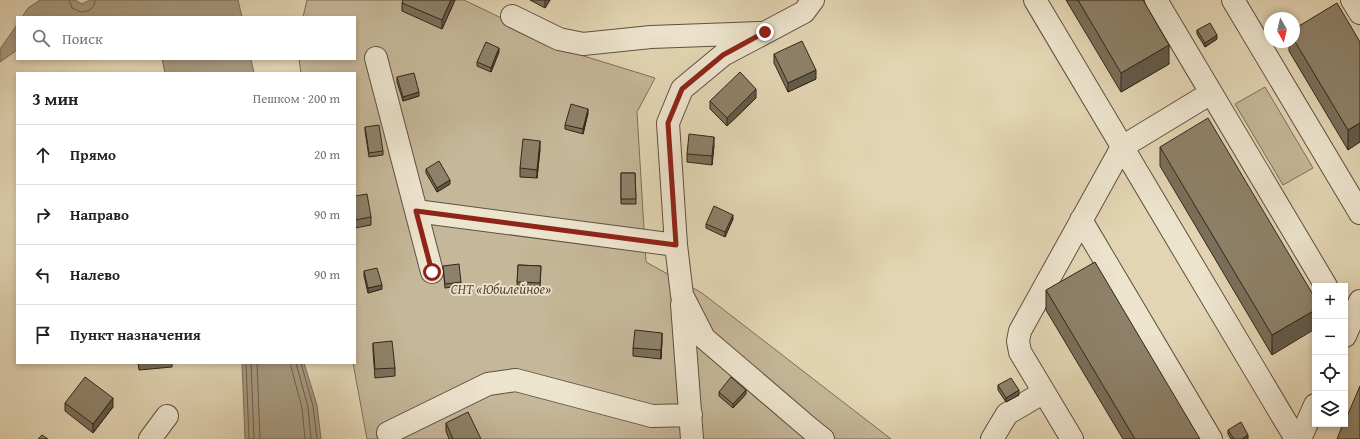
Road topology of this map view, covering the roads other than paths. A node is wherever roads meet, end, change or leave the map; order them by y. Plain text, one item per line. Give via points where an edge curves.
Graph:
1 (813, 0) edge
2 (1035, 0) edge
3 (1156, 0) edge
4 (1233, 0) edge
5 (1352, 0) edge
6 (1360, 13) edge
7 (512, 16) dead end
8 (765, 32) junction
9 (376, 58) dead end
10 (1211, 93) junction
11 (1122, 147) junction
12 (416, 211) junction
13 (1360, 213) edge
14 (1081, 220) junction
15 (676, 245) junction
16 (432, 272) dead end
17 (1324, 283) edge
18 (682, 295) junction
19 (1360, 301) edge
20 (1348, 322) edge
21 (1044, 392) junction
22 (1312, 412) edge
23 (167, 416) dead end
24 (691, 416) junction
25 (388, 433) dead end
26 (150, 439) edge
27 (692, 439) edge
28 (823, 439) edge
29 (992, 439) edge
30 (1072, 439) edge
31 (1211, 439) edge
32 (1296, 439) edge
33 (1300, 439) edge

1 - 8 street via 804,12
2 - 11 street
3 - 10 street
4 - 13 street
5 - 6 street
7 - 8 street via 559,39 584,44 651,37
8 - 15 street via 723,55 682,89 668,123
9 - 12 street
10 - 11 street
10 - 17 street
11 - 14 street
11 - 32 street
12 - 15 street
12 - 16 street
14 - 21 street via 1020,331 1020,352
14 - 31 street
15 - 18 street
18 - 24 street
18 - 28 street via 704,338
19 - 20 street
21 - 29 street via 1007,414
21 - 30 street
22 - 33 street
23 - 26 street
24 - 25 street via 652,416 516,380 488,384
24 - 27 street

